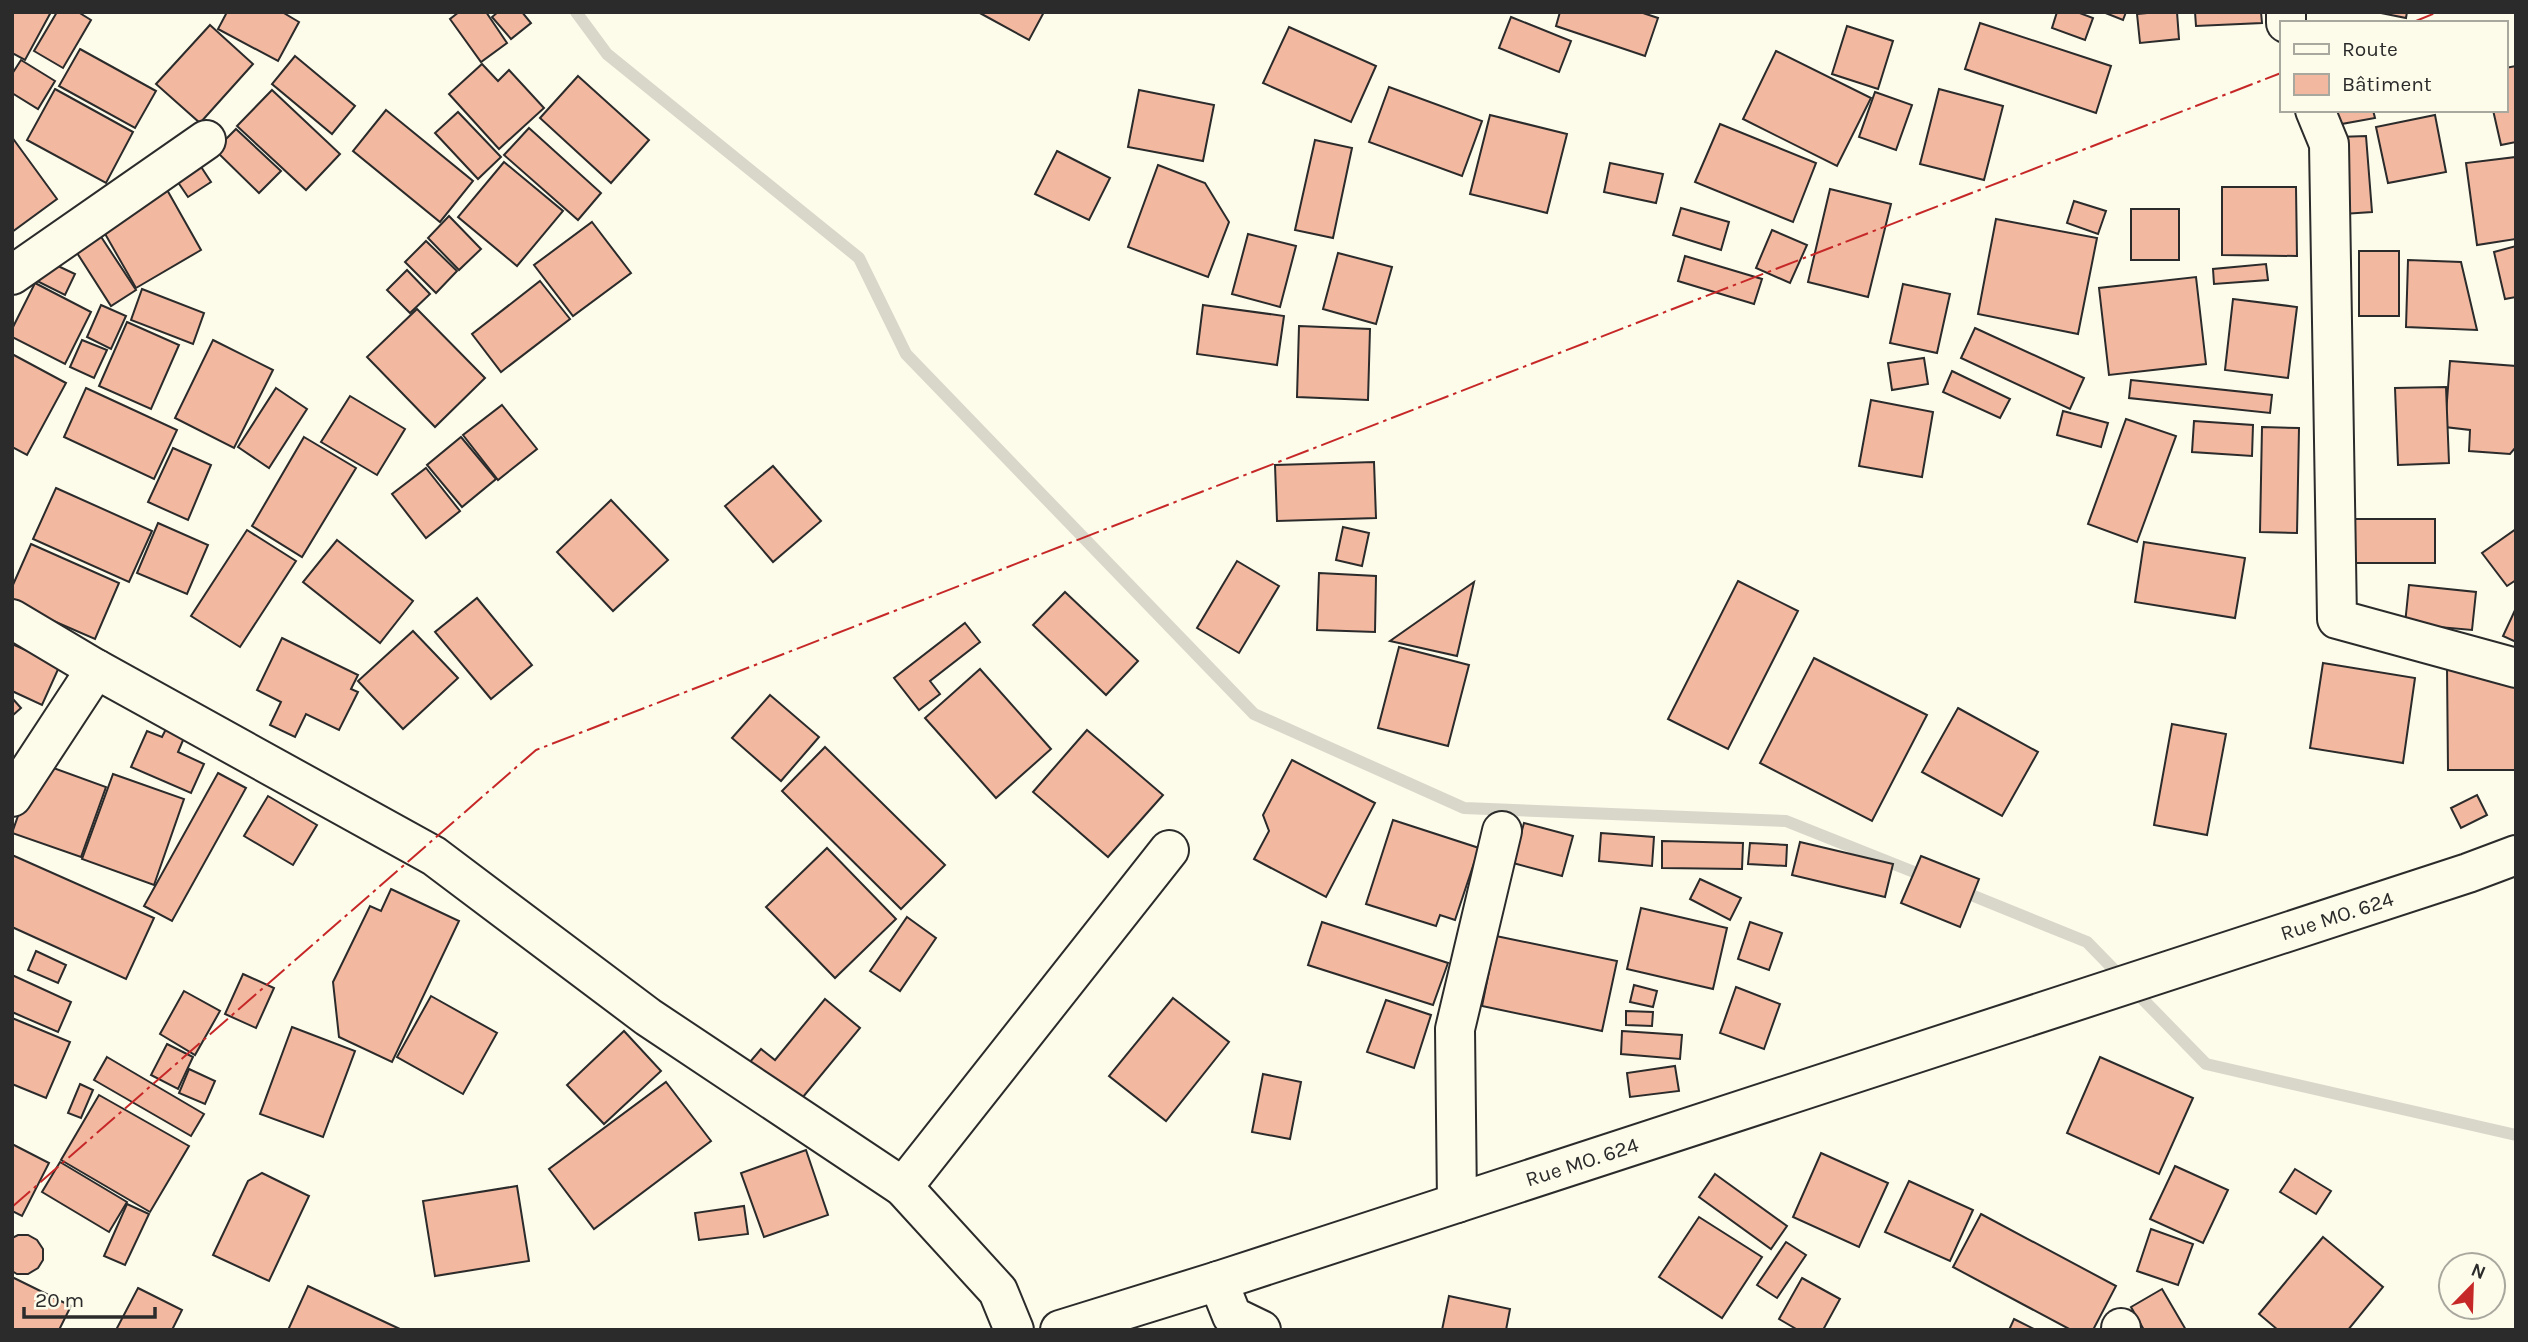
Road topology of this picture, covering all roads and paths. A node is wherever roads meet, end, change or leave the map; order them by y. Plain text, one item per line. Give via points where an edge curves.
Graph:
1 (2316, 112) edge
2 (205, 140) dead end
3 (12, 275) edge
4 (12, 619) edge
5 (96, 668) junction
6 (2516, 668) edge
7 (12, 797) edge
8 (1502, 831) dead end
9 (1169, 850) dead end
10 (2516, 855) edge
11 (903, 1187) junction
12 (1457, 1203) junction
13 (1218, 1281) junction
14 (1014, 1330) edge
15 (1060, 1330) edge
16 (1261, 1330) edge

1 - 6 street via 2329,144 2337,618
2 - 3 street
4 - 5 street
5 - 7 street
5 - 11 street via 434,856 648,1017
8 - 12 street via 1455,1029
9 - 11 street
10 - 12 street, Rue MO. 624
11 - 14 street via 998,1291
12 - 13 street, Rue MO. 624
13 - 15 street, Rue MO. 624
13 - 16 street via 1232,1316

